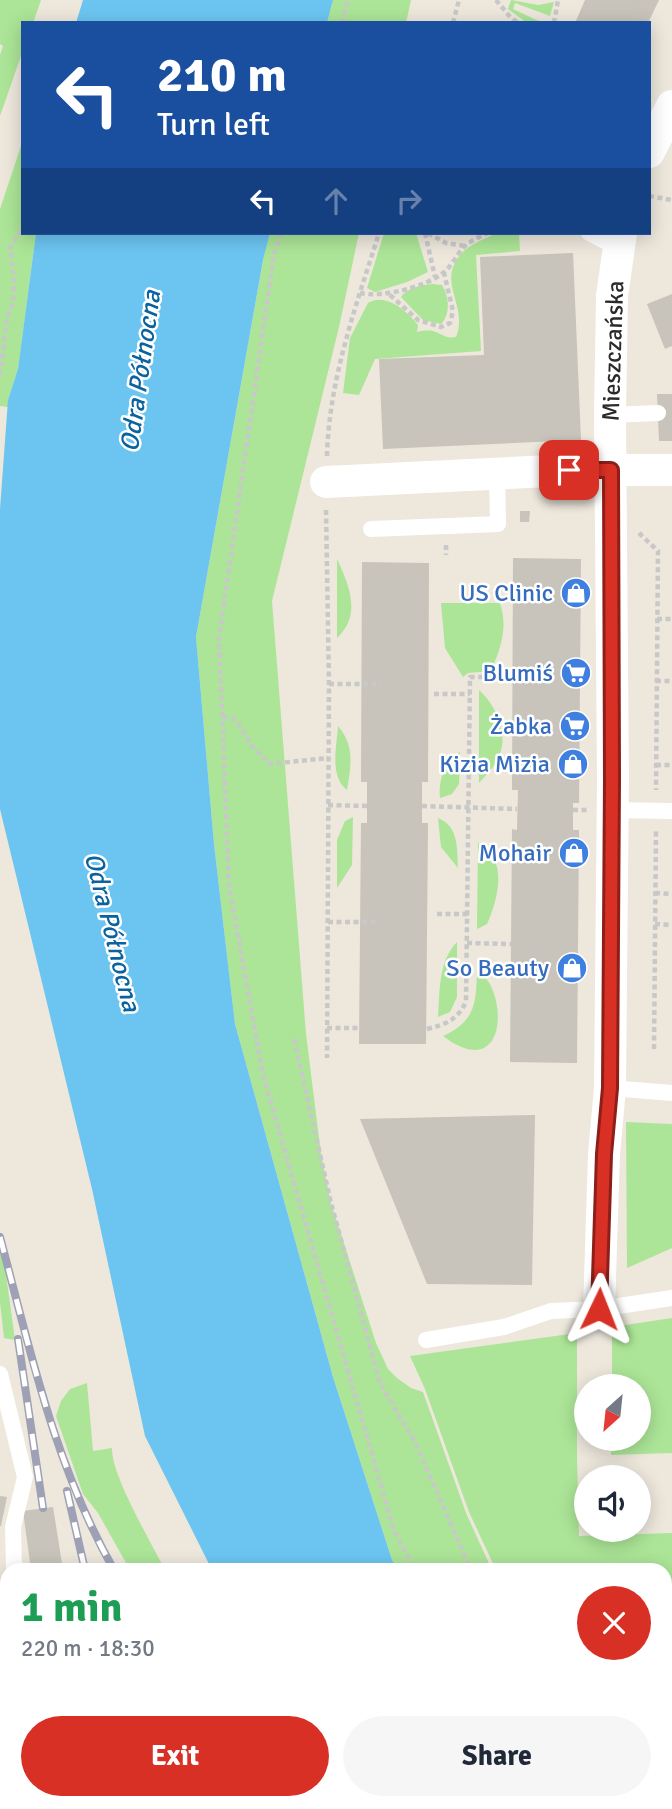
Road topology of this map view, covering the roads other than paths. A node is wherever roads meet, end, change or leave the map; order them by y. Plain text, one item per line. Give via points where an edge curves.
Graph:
1 (672, 106) edge
2 (651, 148) edge
3 (598, 235) edge
4 (620, 240) edge
5 (657, 413) dead end
6 (610, 415) junction
7 (611, 470) junction
8 (672, 470) edge
9 (498, 474) junction
10 (326, 482) road end
11 (371, 530) dead end
12 (612, 810) junction
13 (664, 811) edge
14 (610, 1088) junction
15 (672, 1093) edge
16 (672, 1298) edge
17 (599, 1309) junction
18 (426, 1340) dead end
19 (0, 1374) edge
20 (14, 1563) edge

1 - 2 street
3 - 4 lane
4 - 6 street, Mieszczańska via 612,296
5 - 6 lane
6 - 7 street, Mieszczańska
7 - 8 street
7 - 9 street
7 - 12 street, Mieszczańska
9 - 10 street
9 - 11 lane via 498,524
12 - 13 lane
12 - 14 street, Mieszczańska
14 - 15 lane
14 - 17 street, Mieszczańska
16 - 17 lane
17 - 18 lane via 551,1311 504,1326
19 - 20 lane via 24,1478 13,1527

